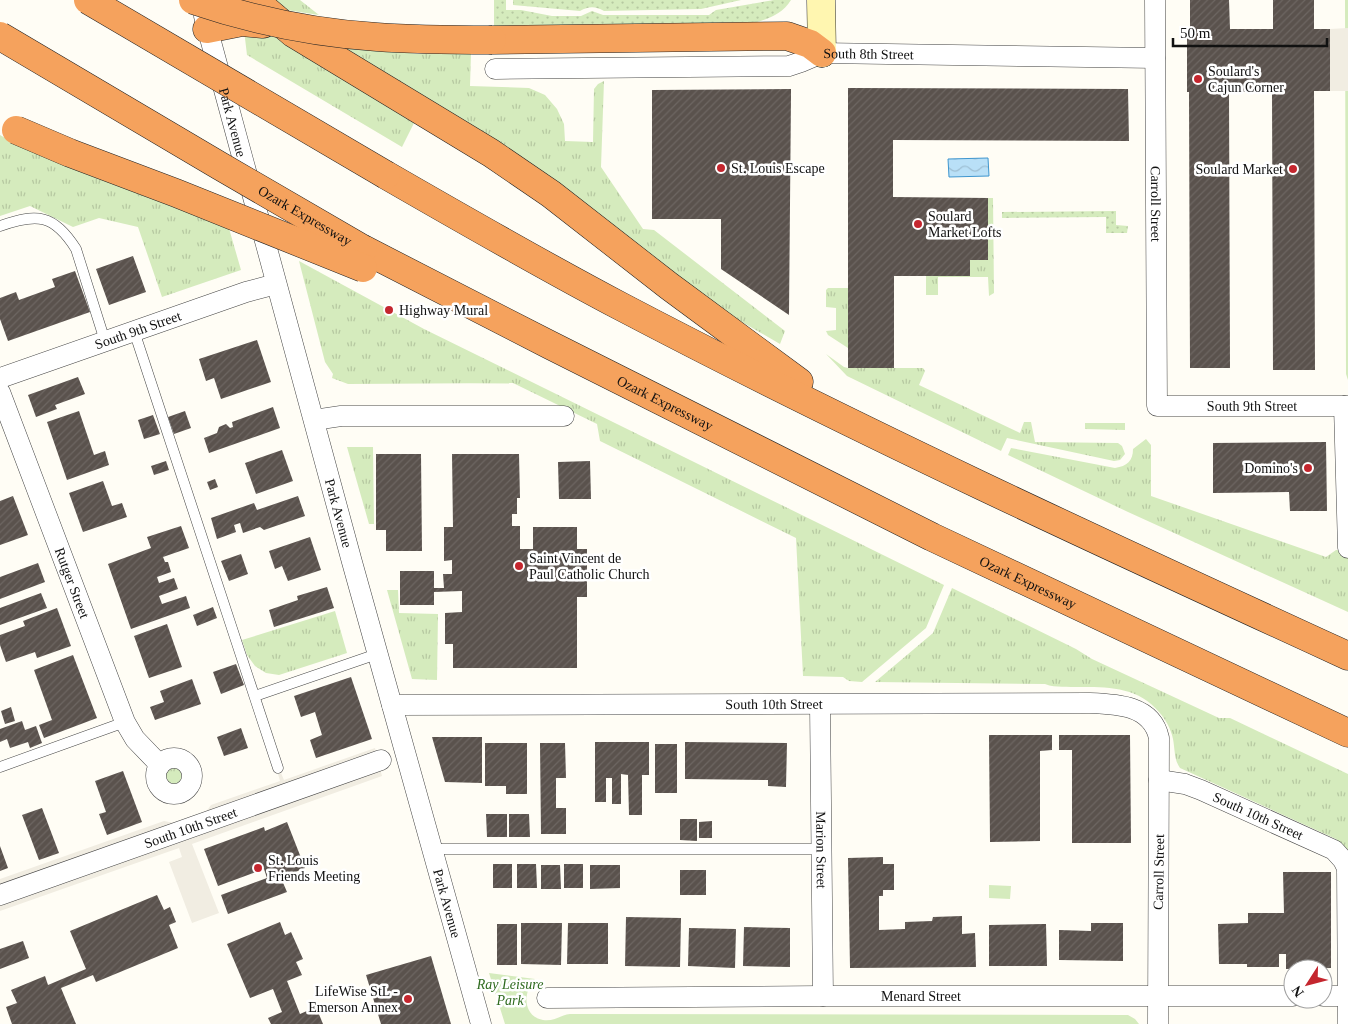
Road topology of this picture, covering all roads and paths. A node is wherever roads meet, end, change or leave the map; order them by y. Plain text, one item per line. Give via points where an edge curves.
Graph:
1 (88, 0) edge
2 (193, 0) edge
3 (200, 0) edge
4 (254, 0) edge
5 (821, 0) edge
6 (1155, 0) edge
7 (207, 29) junction
8 (293, 33) junction
9 (0, 36) edge
10 (822, 52) junction
11 (1155, 58) junction
12 (495, 70) dead end
13 (8, 127) edge
14 (0, 226) edge
15 (363, 258) junction
16 (276, 284) junction
17 (134, 331) junction
18 (105, 341) junction
19 (0, 378) edge
20 (0, 392) edge
21 (1157, 406) joint
22 (1346, 406) edge
23 (564, 416) dead end
24 (314, 420) junction
25 (856, 424) junction
26 (1348, 548) edge
27 (377, 654) junction
28 (1348, 656) edge
29 (255, 696) junction
30 (392, 705) junction
31 (820, 705) junction
32 (125, 722) junction
33 (1152, 722) joint
34 (1348, 733) edge
35 (382, 760) dead end
36 (160, 765) dead end
37 (0, 767) edge
38 (278, 768) dead end
39 (1159, 780) junction
40 (433, 849) junction
41 (821, 850) junction
42 (1347, 868) edge
43 (0, 894) edge
44 (823, 996) junction
45 (1157, 996) junction
46 (1283, 996) edge
47 (1333, 996) edge
48 (1348, 996) edge
49 (548, 998) dead end
50 (482, 1024) edge
51 (1158, 1024) edge
52 (1348, 1024) edge

1 - 25 highway, bridge via 386,175 621,307
2 - 10 highway, bridge via 219,9 323,30 377,37 492,40 787,36
3 - 7 street, Park Avenue
4 - 8 highway
5 - 10 street
6 - 11 street, Carroll Street
7 - 8 highway via 255,22
7 - 16 street, Park Avenue
8 - 25 highway via 491,153
9 - 15 highway, Ozark Expressway, bridge via 220,166
10 - 11 street, South 8th Street
10 - 12 street, South 8th Street via 789,66
11 - 21 street, Carroll Street
13 - 15 highway, bridge via 176,193
14 - 18 lane via 31,217 43,219 68,237 76,249
15 - 34 highway, Ozark Expressway via 447,293 932,537
16 - 17 street, South 9th Street
16 - 24 street, Park Avenue
17 - 18 street, South 9th Street
17 - 29 lane
18 - 19 street, South 9th Street
20 - 32 street, Rutger Street
21 - 22 street, South 9th Street
22 - 26 street
23 - 24 street via 341,416
24 - 27 street, Park Avenue
25 - 28 highway via 1097,541
27 - 29 lane
27 - 30 street, Park Avenue
29 - 38 lane
30 - 31 street, South 10th Street
30 - 40 street, Park Avenue
31 - 33 street, South 10th Street via 1113,704 1146,715
31 - 41 street, Marion Street
32 - 36 street, Rutger Street via 134,739
32 - 37 lane
33 - 39 street, Carroll Street via 1159,738
35 - 43 street, South 10th Street
39 - 42 street, South 10th Street via 1201,790 1334,850
39 - 45 street, Carroll Street
40 - 41 lane
40 - 50 street, Park Avenue
41 - 44 street, Marion Street
42 - 48 street
44 - 45 street, Menard Street
44 - 49 street, Menard Street
45 - 46 street, Menard Street
45 - 51 street, Carroll Street
47 - 48 street
48 - 52 street

